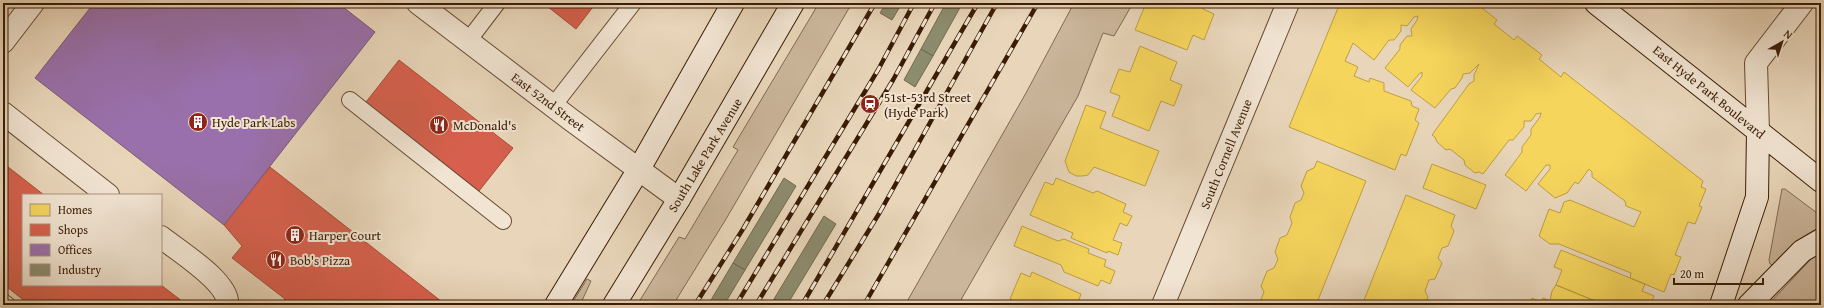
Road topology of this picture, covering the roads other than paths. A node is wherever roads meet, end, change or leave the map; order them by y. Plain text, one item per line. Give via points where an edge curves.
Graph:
1 (34, 3) edge
2 (418, 3) edge
3 (497, 3) edge
4 (633, 3) edge
5 (733, 3) edge
6 (793, 3) edge
7 (1288, 3) edge
8 (1596, 3) edge
9 (1802, 3) edge
10 (468, 41) junction
11 (3, 42) edge
12 (350, 100) dead end
13 (553, 106) junction
14 (3, 113) edge
15 (1758, 131) junction
16 (639, 169) junction
17 (1821, 181) edge
18 (107, 194) edge
19 (679, 199) junction
20 (503, 221) dead end
21 (162, 238) edge
22 (1821, 240) edge
23 (3, 302) edge
24 (7, 305) edge
25 (227, 305) edge
26 (556, 305) edge
27 (614, 305) edge
28 (1163, 305) edge
29 (1721, 305) edge
30 (1749, 305) edge

1 - 11 street
2 - 10 street, East 52nd Street
3 - 10 lane
4 - 13 lane
5 - 16 street
6 - 19 street, South Lake Park Avenue
7 - 28 street, South Cornell Avenue
8 - 15 street, East Hyde Park Boulevard
9 - 15 street via 1756,63
10 - 13 street, East 52nd Street
12 - 20 lane
13 - 16 street, East 52nd Street
14 - 18 street
15 - 17 street, East Hyde Park Boulevard
15 - 29 street via 1757,198
16 - 19 street, East 52nd Street
16 - 26 street
19 - 27 street, South Lake Park Avenue
21 - 25 street via 216,280 225,291
22 - 30 street via 1802,251
23 - 24 lane

